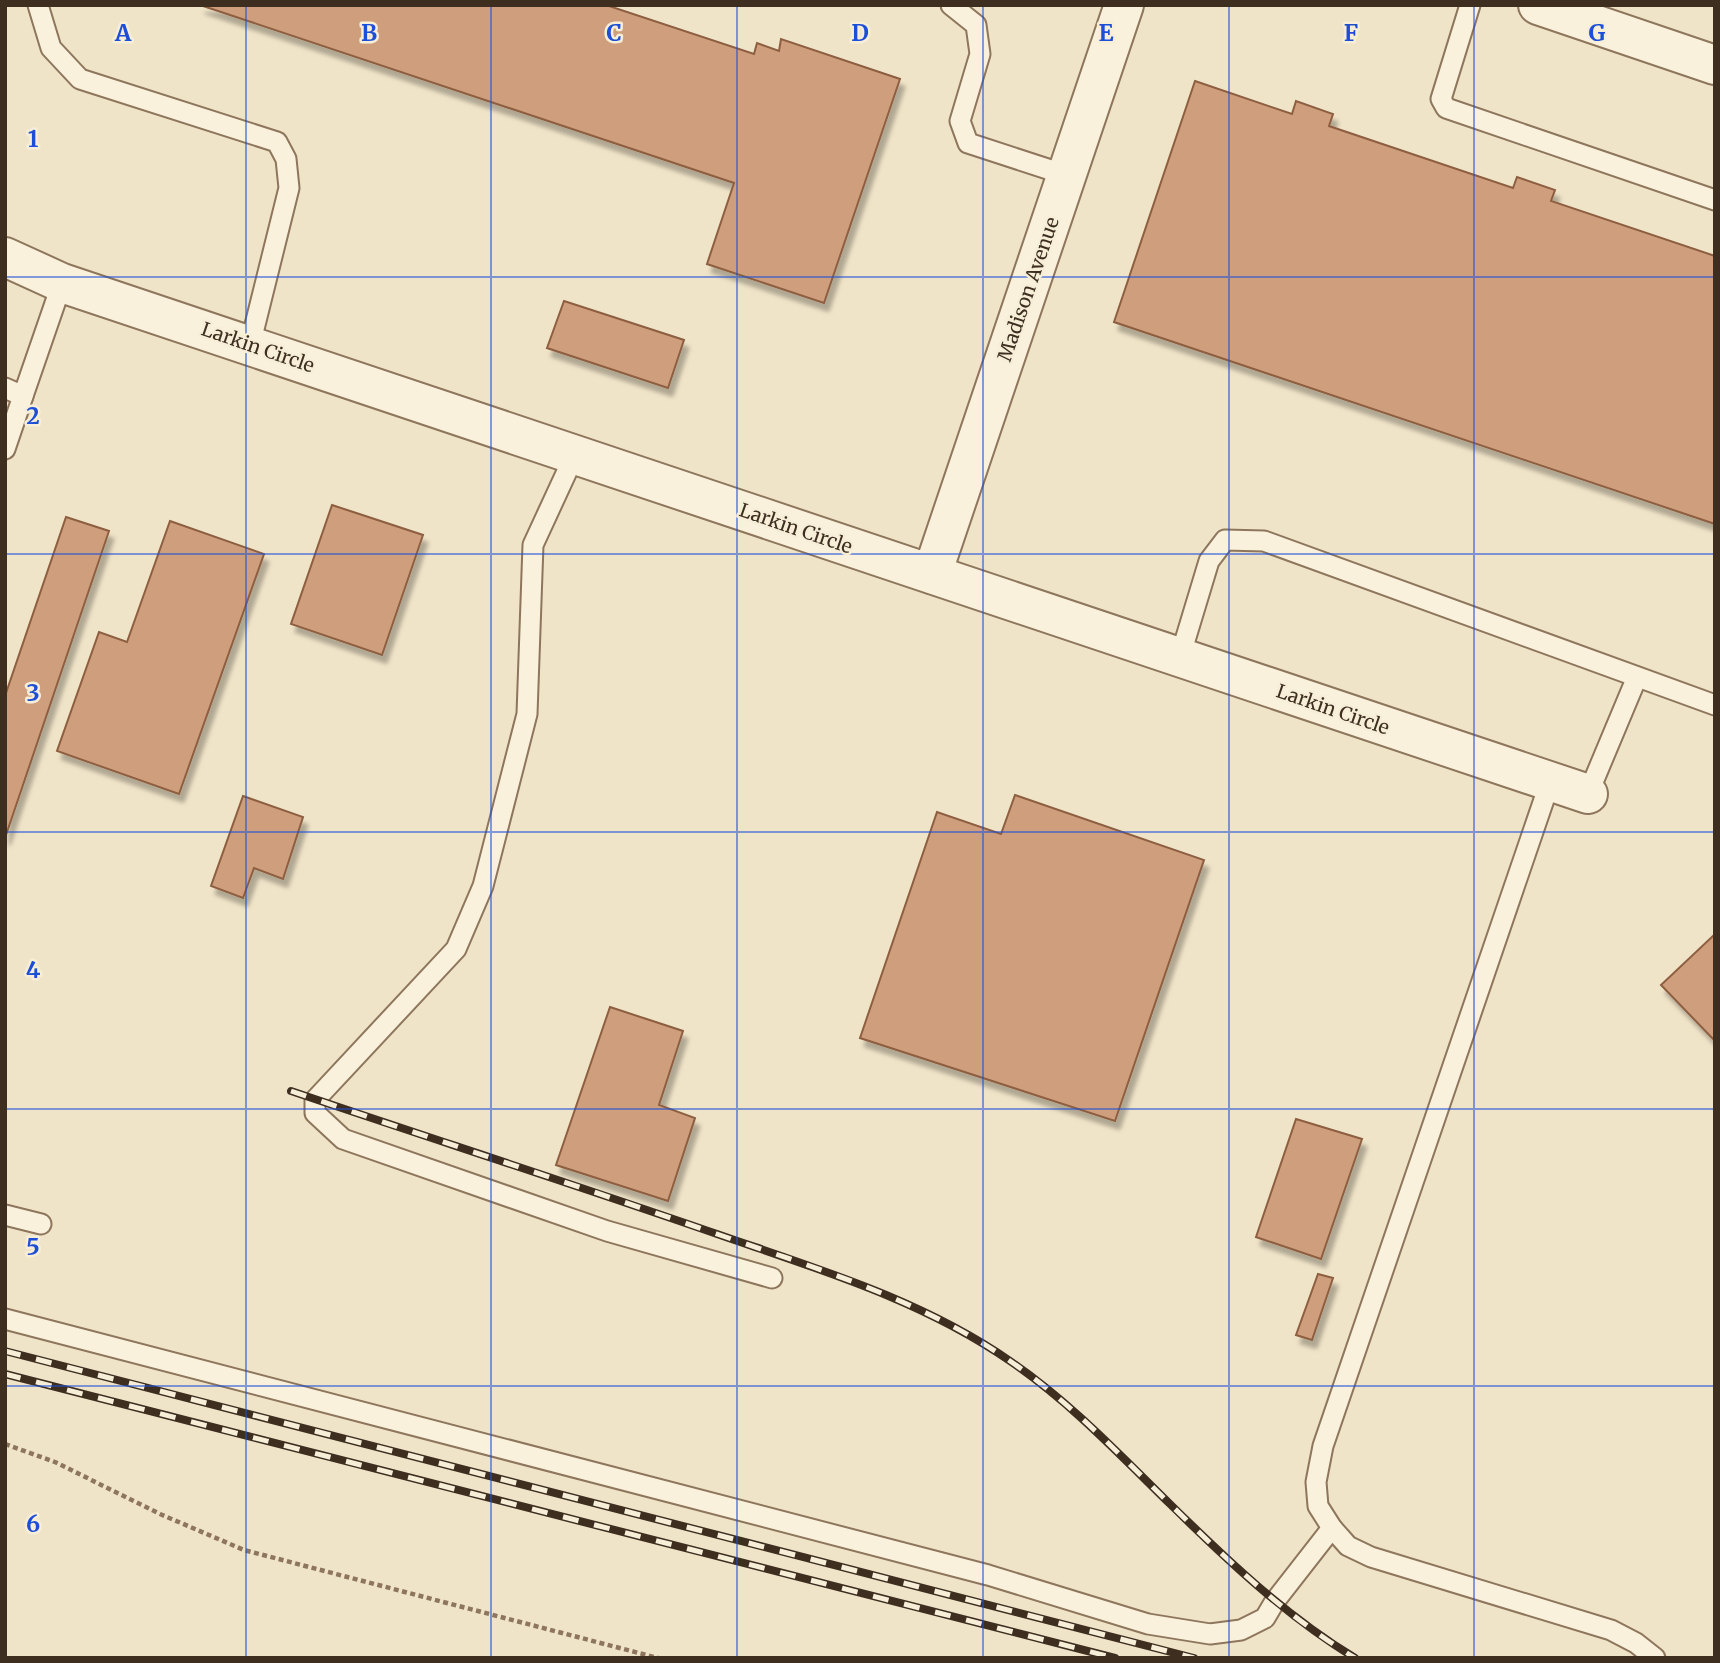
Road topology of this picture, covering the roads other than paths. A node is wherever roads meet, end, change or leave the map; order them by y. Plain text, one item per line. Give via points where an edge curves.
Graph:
1 (38, 5) edge
2 (951, 5) edge
3 (1124, 5) edge
4 (1470, 5) edge
5 (1538, 5) edge
6 (1715, 65) edge
7 (1066, 176) junction
8 (1715, 200) edge
9 (5, 257) edge
10 (62, 283) junction
11 (250, 345) junction
12 (14, 392) edge
13 (5, 449) edge
14 (575, 454) junction
15 (932, 573) junction
16 (1180, 657) junction
17 (1637, 677) junction
18 (1715, 705) edge
19 (1550, 782) junction
20 (1588, 794) joint
21 (5, 1215) edge
22 (41, 1224) dead end
23 (772, 1278) dead end
24 (5, 1319) edge
25 (1332, 1528) junction
26 (1655, 1658) edge

1 - 11 lane via 51,48 80,79 277,142 286,159 289,188
2 - 7 lane via 976,25 980,54 960,121 968,143
3 - 7 street, Madison Avenue
4 - 8 lane via 1441,99 1446,108
5 - 6 street
7 - 15 street, Madison Avenue
9 - 10 street, Larkin Circle
10 - 11 street, Larkin Circle
10 - 12 lane
11 - 14 street, Larkin Circle
12 - 13 lane
14 - 15 street, Larkin Circle
14 - 23 lane via 533,545 527,715 483,886 456,949 315,1100 315,1113 343,1139 607,1231
15 - 16 street, Larkin Circle
16 - 17 lane via 1209,561 1225,540 1264,541
16 - 19 street, Larkin Circle
17 - 18 lane
17 - 20 lane
19 - 20 street, Larkin Circle
19 - 25 lane via 1323,1446 1316,1482 1318,1506
21 - 22 lane
24 - 25 lane via 961,1568 1148,1624 1210,1634 1241,1630 1265,1618
25 - 26 lane via 1348,1546 1371,1556 1611,1630

